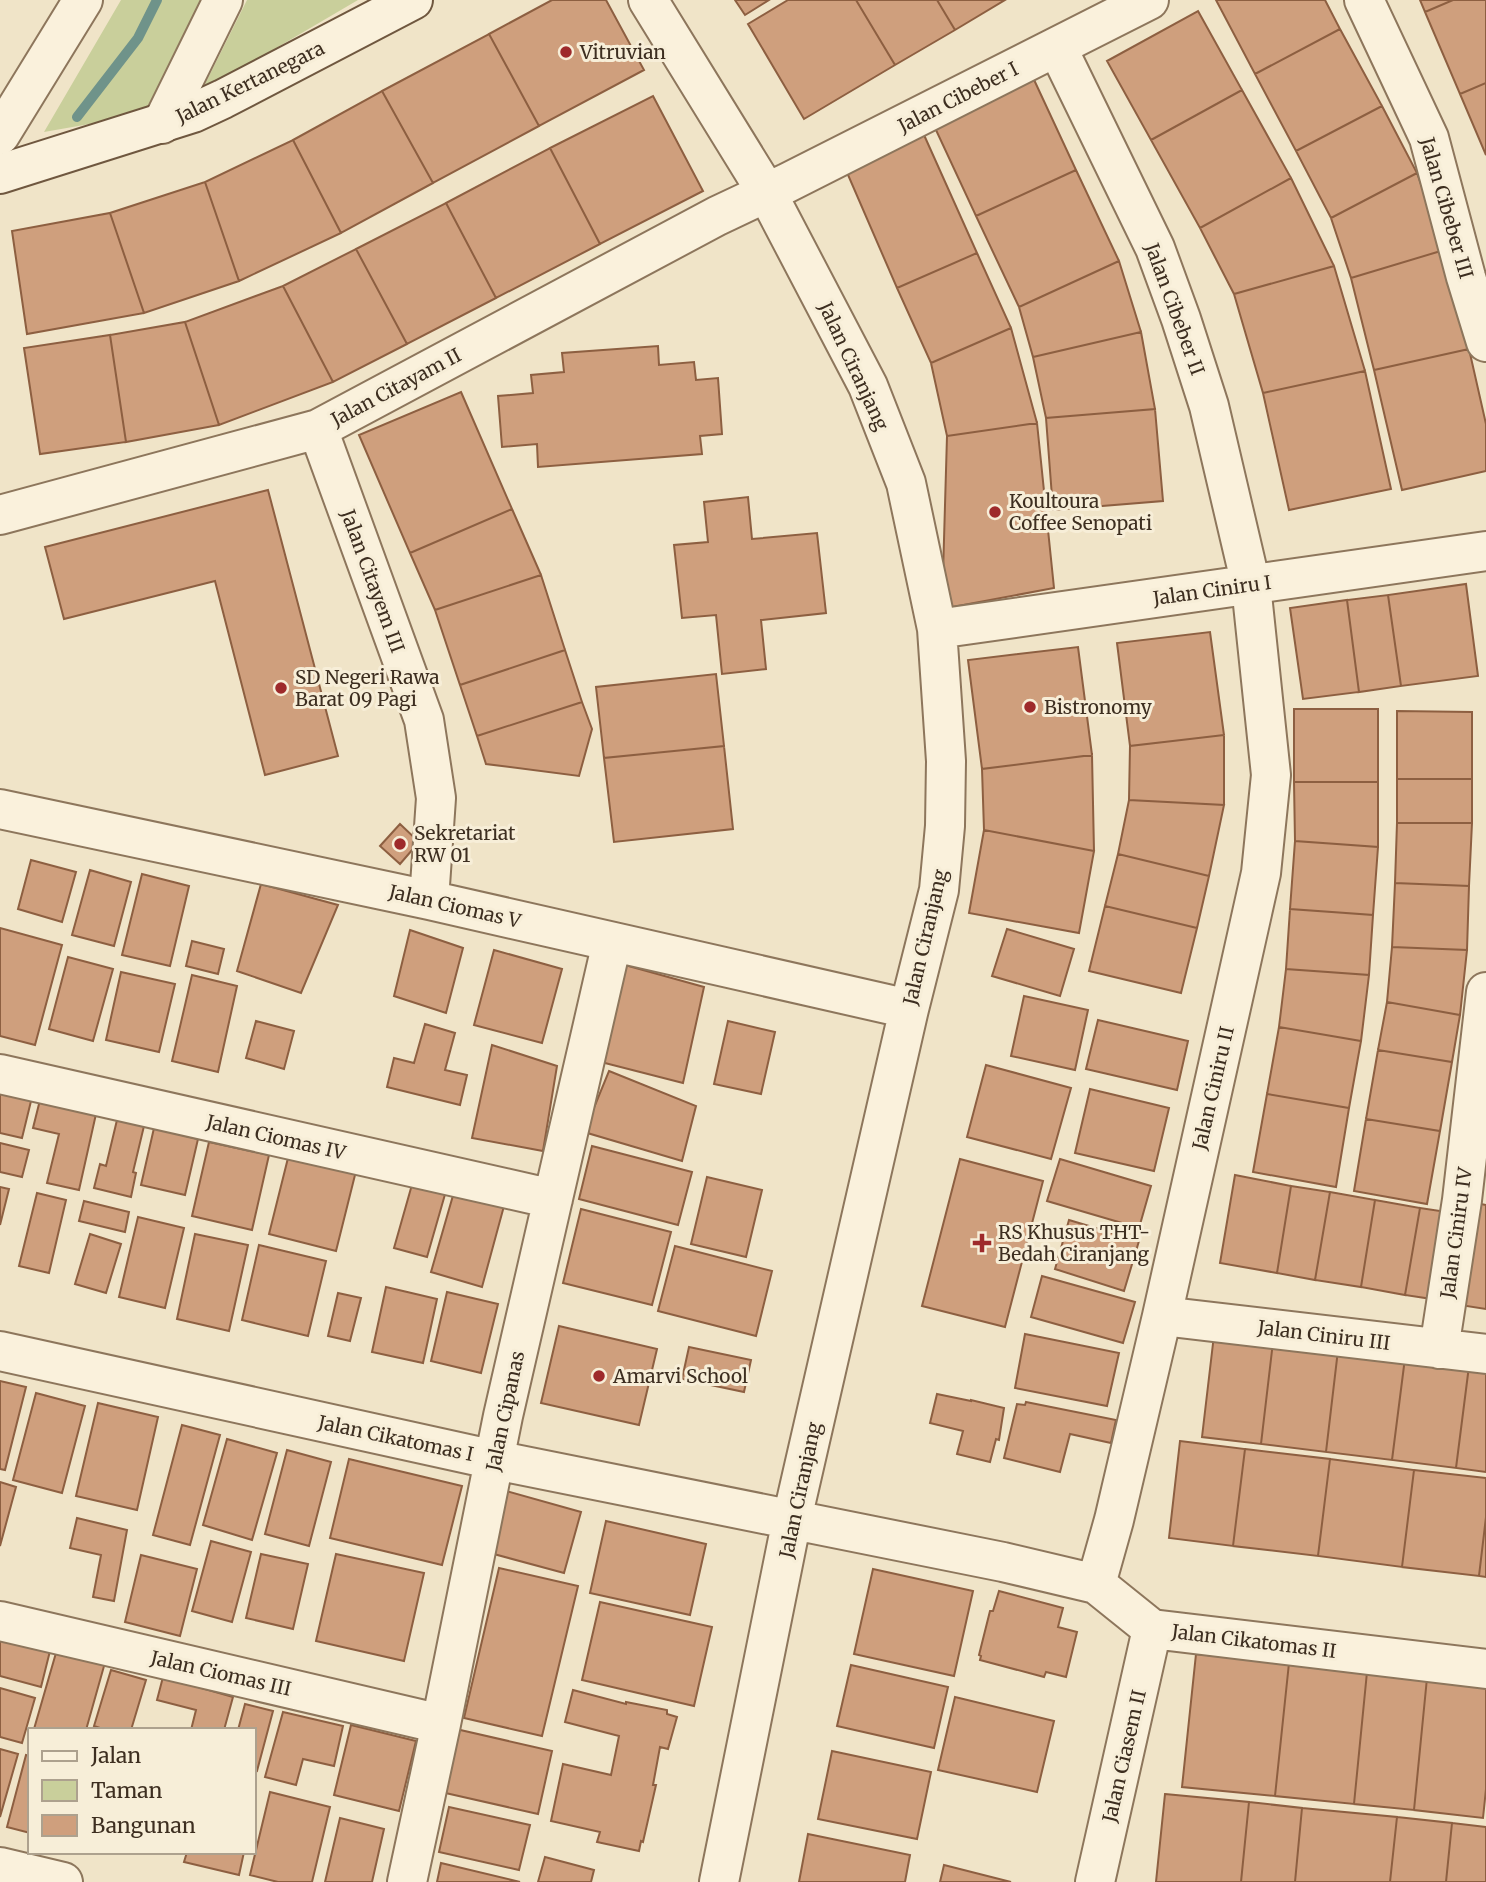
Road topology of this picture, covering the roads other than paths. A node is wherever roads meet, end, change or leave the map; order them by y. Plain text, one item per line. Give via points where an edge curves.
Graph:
1 (83, 0) edge
2 (223, 0) edge
3 (413, 0) edge
4 (648, 0) edge
5 (1149, 0) edge
6 (1364, 0) edge
7 (1057, 47) junction
8 (162, 124) junction
9 (0, 135) edge
10 (0, 174) edge
11 (766, 193) junction
12 (1486, 342) edge
13 (318, 429) junction
14 (0, 515) edge
15 (1486, 551) edge
16 (1251, 585) junction
17 (937, 629) junction
18 (0, 809) edge
19 (429, 900) junction
20 (612, 942) junction
21 (1486, 992) edge
22 (909, 1009) junction
23 (0, 1074) edge
24 (552, 1199) junction
25 (1162, 1316) junction
26 (1438, 1349) junction
27 (0, 1351) edge
28 (1486, 1354) edge
29 (495, 1460) junction
30 (792, 1519) junction
31 (1096, 1584) junction
32 (0, 1621) edge
33 (1152, 1629) junction
34 (1486, 1669) edge
35 (441, 1724) junction
36 (0, 1867) edge
37 (62, 1882) edge
38 (407, 1882) edge
39 (719, 1882) edge
40 (1095, 1882) edge

1 - 9 street
2 - 8 street
3 - 8 street, Jalan Kertanegara via 223,99
4 - 11 street, Jalan Ciranjang
5 - 7 street, Jalan Cibeber I
6 - 12 street, Jalan Cibeber III via 1429,138
7 - 11 street, Jalan Cibeber I
7 - 16 street, Jalan Cibeber II via 1154,248 1181,319 1209,406
8 - 10 street, Jalan Kertanegara
11 - 13 street, Jalan Citayam II
11 - 17 street, Jalan Ciranjang via 868,386 906,483
13 - 14 street, Jalan Citayam II
13 - 19 street, Jalan Citayem III via 424,720 436,798
15 - 16 street, Jalan Ciniru I
16 - 17 street, Jalan Ciniru I
16 - 25 street, Jalan Ciniru II via 1271,775 1261,873
17 - 22 street, Jalan Ciranjang via 946,761 945,827 939,890
18 - 19 street, Jalan Ciomas V
19 - 20 street, Jalan Ciomas V
20 - 22 street, Jalan Ciomas V
20 - 24 street, Jalan Cipanas
21 - 26 street, Jalan Ciniru IV via 1462,1200
22 - 30 street, Jalan Ciranjang
23 - 24 street, Jalan Ciomas IV
24 - 29 street, Jalan Cipanas
25 - 26 street, Jalan Ciniru III
25 - 31 street, Jalan Ciniru II
26 - 28 street, Jalan Ciniru III
27 - 29 street, Jalan Cikatomas I
29 - 30 street, Jalan Cikatomas I
29 - 35 street, Jalan Cipanas
30 - 31 street, Jalan Cikatomas II
30 - 39 street, Jalan Ciranjang
31 - 33 street, Jalan Cikatomas II
32 - 35 street, Jalan Ciomas III
33 - 34 street, Jalan Cikatomas II
33 - 40 street, Jalan Ciasem II
35 - 38 street, Jalan Cipanas
36 - 37 street

